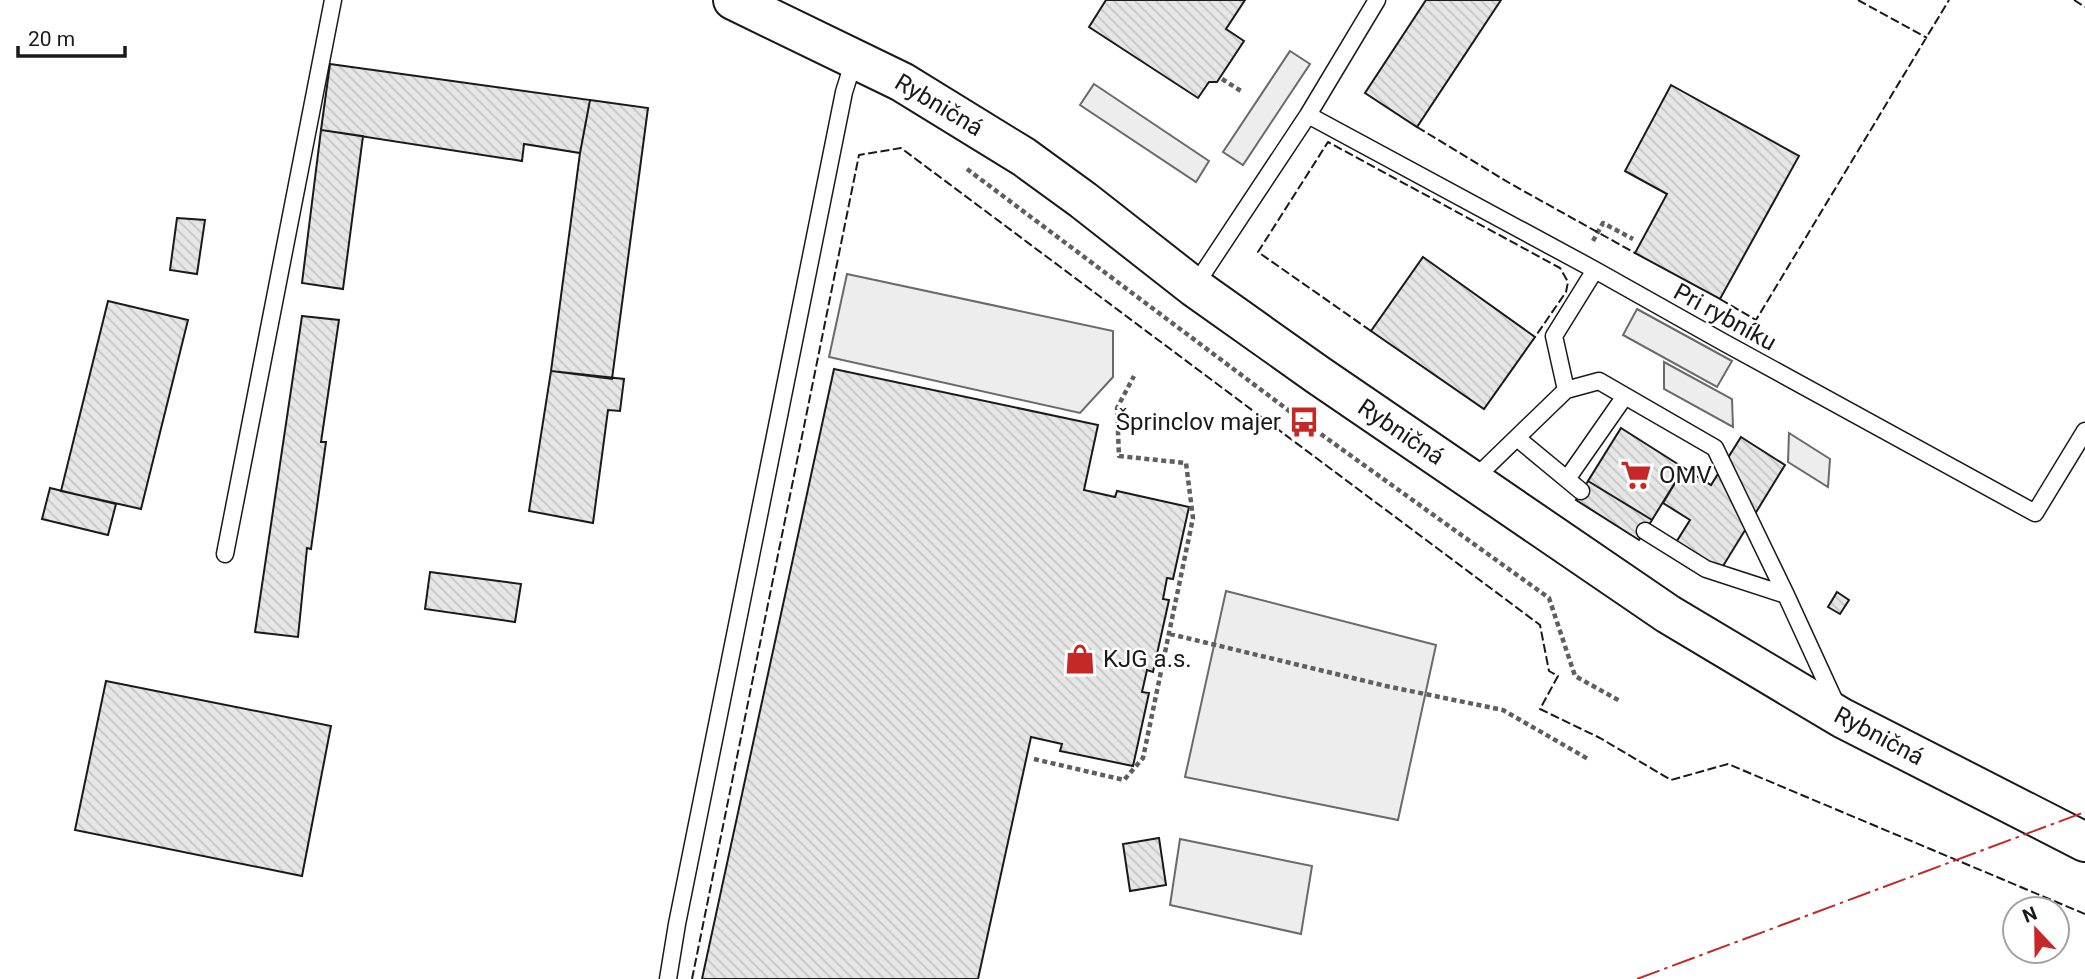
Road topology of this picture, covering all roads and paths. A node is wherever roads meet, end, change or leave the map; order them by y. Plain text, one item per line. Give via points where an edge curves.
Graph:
1 (333, 0) edge
2 (733, 0) edge
3 (1377, 0) edge
4 (855, 57) junction
5 (1223, 79) dead end
6 (1241, 91) dead end
7 (1308, 115) junction
8 (965, 168) dead end
9 (1633, 239) dead end
10 (1588, 267) junction
11 (1194, 288) junction
12 (1134, 376) dead end
13 (1566, 390) junction
14 (1625, 396) junction
15 (2085, 431) edge
16 (1517, 438) junction
17 (1567, 479) junction
18 (1473, 480) junction
19 (1581, 491) dead end
20 (1645, 531) dead end
21 (225, 554) dead end
22 (1786, 595) junction
23 (1170, 634) junction
24 (1620, 701) dead end
25 (1842, 718) junction
26 (1034, 759) dead end
27 (1588, 760) dead end
28 (2085, 842) edge
29 (668, 979) edge

1 - 21 lane
2 - 4 main road, Rybničná
3 - 7 lane
4 - 11 main road, Rybničná via 1024,157
4 - 29 lane via 841,105
5 - 6 path
7 - 10 lane, Pri rybníku
7 - 11 lane
8 - 24 path via 1304,422 1549,598 1575,676
9 - 10 path via 1603,223
10 - 13 lane via 1554,336
10 - 15 lane, Pri rybníku via 2035,513
11 - 18 main road, Rybničná
12 - 23 path via 1117,408 1119,456 1186,463 1188,477 1193,518
13 - 14 lane via 1600,381
13 - 16 lane
14 - 17 lane
14 - 22 lane via 1715,448
16 - 17 lane
16 - 18 lane
17 - 19 lane
18 - 25 main road, Rybničná via 1668,614
20 - 22 lane via 1706,569
22 - 25 lane
23 - 26 path via 1143,758 1124,780
23 - 27 path via 1503,710
25 - 28 main road, Rybničná

